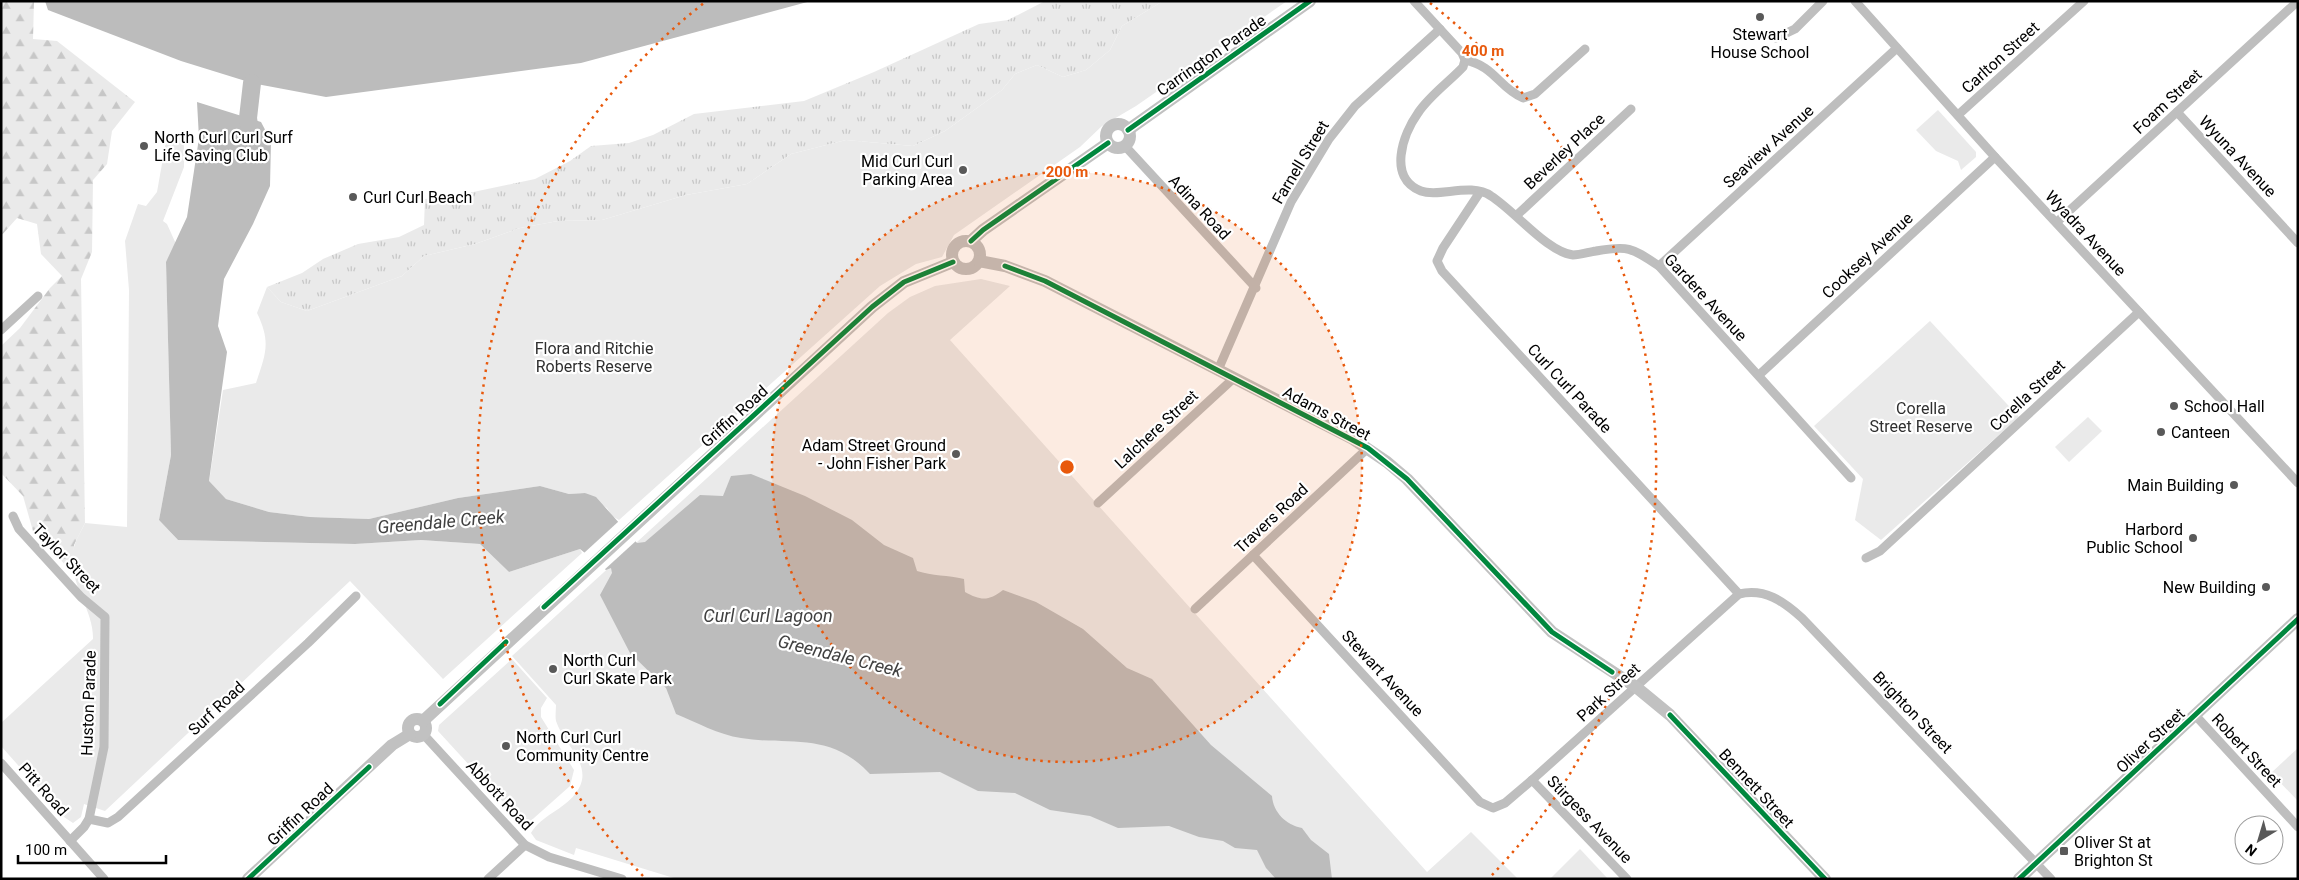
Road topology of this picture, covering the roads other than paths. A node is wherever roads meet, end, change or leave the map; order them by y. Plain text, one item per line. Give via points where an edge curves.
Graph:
1 (1310, 1) edge
2 (1414, 1) edge
3 (1823, 1) edge
4 (2084, 1) edge
5 (2298, 1) edge
6 (1858, 2) edge
7 (1440, 29) junction
8 (1776, 38) dead end
9 (1897, 48) junction
10 (1585, 49) dead end
11 (1465, 60) junction
12 (1631, 109) dead end
13 (2177, 112) junction
14 (1958, 115) junction
15 (1128, 130) junction
16 (1108, 143) junction
17 (1125, 146) junction
18 (1995, 158) junction
19 (1480, 192) junction
20 (1517, 214) junction
21 (2057, 222) junction
22 (971, 241) junction
23 (2298, 243) edge
24 (979, 261) junction
25 (953, 262) junction
26 (1658, 266) junction
27 (1256, 288) junction
28 (38, 296) dead end
29 (2139, 312) junction
30 (1, 330) edge
31 (1218, 370) junction
32 (1759, 376) junction
33 (1234, 378) junction
34 (1368, 448) junction
35 (1851, 478) dead end
36 (2298, 483) edge
37 (1098, 503) dead end
38 (13, 516) dead end
39 (1253, 555) junction
40 (1866, 558) dead end
41 (1739, 594) junction
42 (356, 596) dead end
43 (1195, 609) dead end
44 (105, 617) joint
45 (2298, 620) edge
46 (1636, 688) junction
47 (2195, 715) junction
48 (423, 720) junction
49 (410, 734) junction
50 (424, 735) junction
51 (1, 763) edge
52 (1532, 780) junction
53 (1493, 808) joint
54 (89, 819) junction
55 (2298, 827) edge
56 (70, 841) junction
57 (525, 845) junction
58 (2037, 863) junction
59 (104, 879) edge
60 (248, 879) edge
61 (488, 879) edge
62 (622, 879) edge
63 (1627, 879) edge
64 (1825, 879) edge
65 (2019, 879) edge
66 (2051, 879) edge

1 - 15 main road, Carrington Parade
2 - 7 street
3 - 8 street via 1795,29
4 - 14 street, Carlton Street
5 - 13 street, Foam Street
6 - 9 street, Wyadra Avenue
7 - 11 street
7 - 27 street, Farnell Street via 1355,106 1329,140 1291,202
9 - 14 street, Wyadra Avenue
9 - 26 street, Seaview Avenue
10 - 11 street via 1536,94 1523,98 1513,93 1486,67
11 - 19 street, Gardere Avenue via 1463,67 1418,112 1408,130 1400,167 1408,183 1422,192
12 - 20 street, Beverley Place
13 - 21 street, Foam Street
13 - 23 street, Wyuna Avenue
14 - 18 street, Wyadra Avenue
15 - 16 main road via 1121,125 1113,125 1107,131
15 - 17 main road via 1129,140
16 - 17 main road via 1118,148
16 - 22 main road
17 - 27 street, Adina Road
18 - 21 street, Wyadra Avenue
18 - 32 street, Cooksey Avenue
19 - 20 street, Gardere Avenue via 1489,194
19 - 41 street, Curl Curl Parade via 1443,248 1437,262 1442,271
20 - 26 street, Gardere Avenue via 1550,246 1574,255 1614,248 1634,249
21 - 29 street, Wyadra Avenue
22 - 24 main road via 978,247
22 - 25 main road via 957,244 952,252
24 - 25 main road via 969,269 960,268
24 - 31 main road, Adams Street via 1045,281
25 - 48 main road, Griffin Road via 904,282 885,295
26 - 32 street, Gardere Avenue
27 - 31 street, Farnell Street
28 - 30 street
29 - 36 street, Wyadra Avenue
29 - 40 street, Corella Street via 1880,550
31 - 33 main road, Adams Street
32 - 35 street, Gardere Avenue
33 - 34 main road, Adams Street
33 - 37 street, Lalchere Street
34 - 39 street, Travers Road
34 - 46 main road, Adams Street via 1407,479 1552,632
38 - 44 street, Taylor Street via 19,529 81,597
39 - 43 street, Travers Road
39 - 53 street, Stewart Avenue via 1480,802
41 - 46 street, Park Street
41 - 58 street, Brighton Street via 1760,592 1784,602 1802,618
42 - 54 street, Surf Road via 118,817 108,823
44 - 54 street, Huston Parade via 104,747
45 - 47 main road, Oliver Street
46 - 52 street, Park Street
46 - 64 main road, Bennett Street via 1670,715
47 - 55 street, Robert Street
47 - 58 main road, Oliver Street
48 - 49 main road via 411,720
48 - 50 main road via 426,726
49 - 50 main road via 415,737
49 - 60 main road, Griffin Road via 392,745
50 - 57 street, Abbott Road
51 - 56 street, Pitt Road
52 - 53 street, Park Street via 1505,803
52 - 63 street, Stirgess Avenue
54 - 56 street, Huston Parade
56 - 59 street, Pitt Road
57 - 61 street
57 - 62 street, Abbott Road via 550,857
58 - 65 main road, Oliver Street
58 - 66 street, Brighton Street

